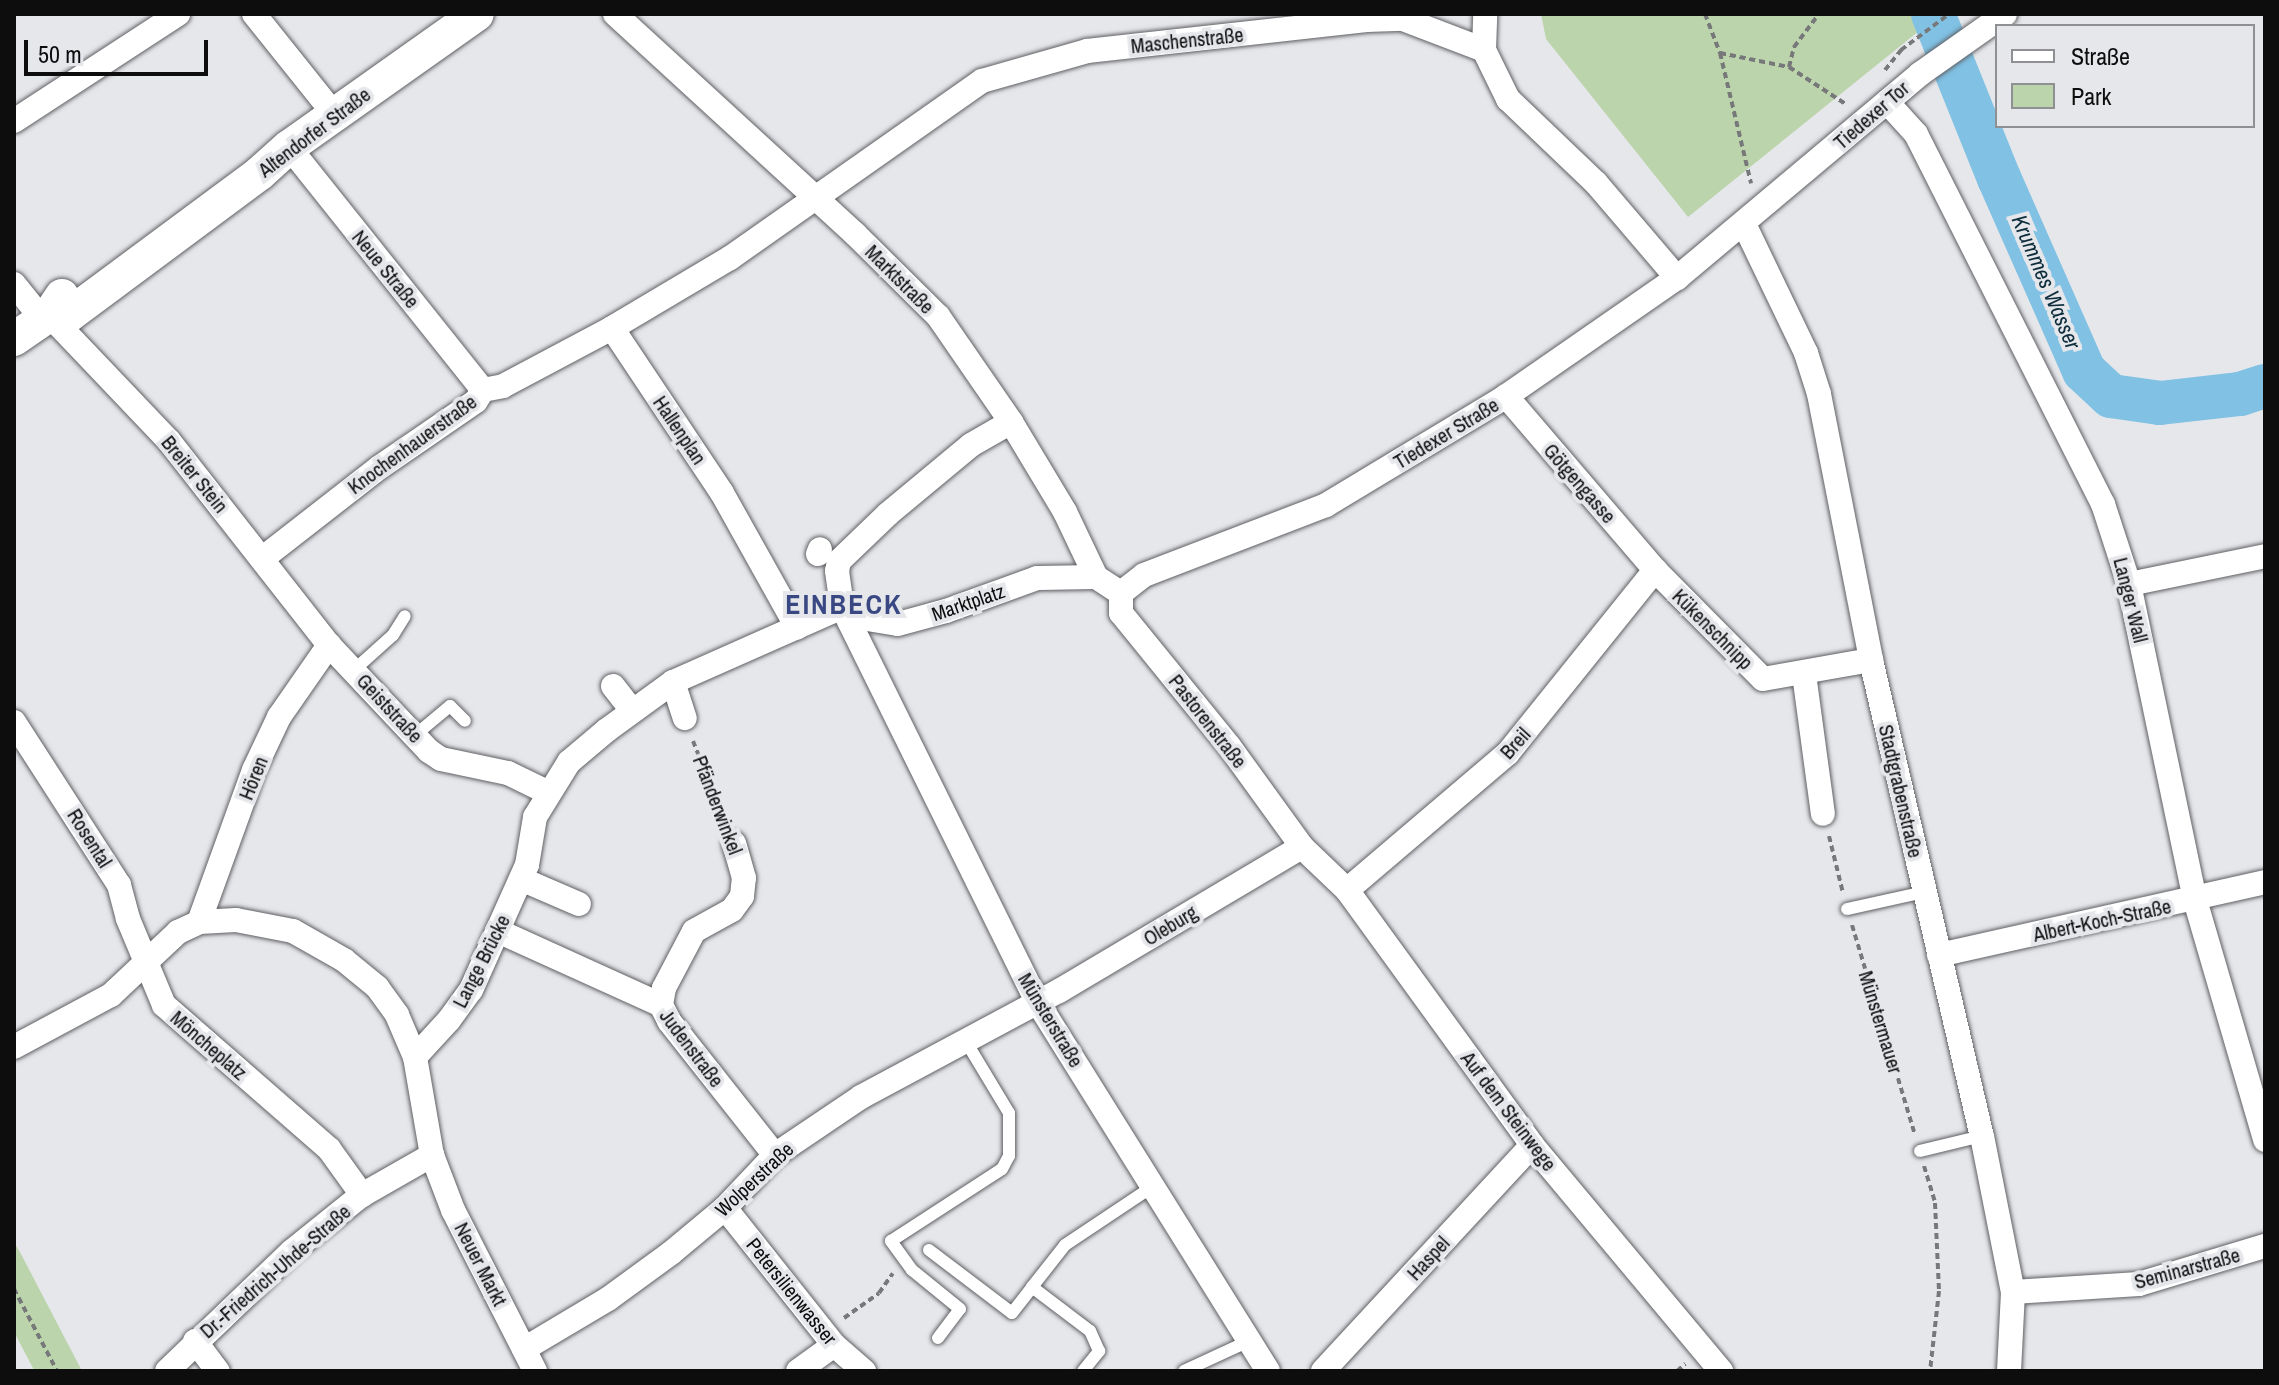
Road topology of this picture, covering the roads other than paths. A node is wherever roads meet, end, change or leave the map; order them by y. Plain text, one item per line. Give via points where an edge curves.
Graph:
1 (254, 14) edge
2 (477, 14) edge
3 (615, 14) edge
4 (1485, 14) edge
5 (2005, 14) edge
6 (164, 17) edge
7 (1484, 50) junction
8 (1887, 102) junction
9 (334, 114) junction
10 (14, 121) edge
11 (289, 147) junction
12 (816, 199) junction
13 (1751, 217) junction
14 (1677, 278) junction
15 (14, 284) edge
16 (45, 317) junction
17 (612, 328) junction
18 (14, 339) edge
19 (483, 390) junction
20 (1506, 396) junction
21 (1011, 422) junction
22 (2265, 556) edge
23 (263, 558) junction
24 (1655, 570) junction
25 (1096, 577) junction
26 (2129, 584) junction
27 (1121, 593) junction
28 (842, 607) junction
29 (405, 616) dead end
30 (797, 627) junction
31 (329, 645) junction
32 (1871, 660) junction
33 (354, 670) junction
34 (1804, 674) junction
35 (673, 682) junction
36 (613, 686) dead end
37 (632, 710) junction
38 (685, 718) road end
39 (465, 721) dead end
40 (14, 722) edge
41 (414, 736) junction
42 (547, 792) junction
43 (1823, 814) road end
44 (734, 843) road end
45 (1302, 847) junction
46 (521, 879) junction
47 (2265, 882) edge
48 (1347, 890) junction
49 (1924, 892) junction
50 (2195, 900) junction
51 (579, 904) dead end
52 (1847, 909) road end
53 (199, 922) junction
54 (498, 931) junction
55 (1939, 955) junction
56 (145, 963) junction
57 (1038, 1003) junction
58 (661, 1005) junction
59 (965, 1040) junction
60 (14, 1047) edge
61 (415, 1057) junction
62 (1982, 1136) junction
63 (2265, 1140) edge
64 (1532, 1145) junction
65 (1920, 1151) road end
66 (432, 1155) junction
67 (775, 1155) junction
68 (1155, 1185) junction
69 (362, 1195) junction
70 (725, 1208) junction
71 (2265, 1246) edge
72 (929, 1250) dead end
73 (1032, 1287) junction
74 (2013, 1292) junction
75 (938, 1338) dead end
76 (830, 1339) junction
77 (195, 1341) junction
78 (1249, 1341) junction
79 (524, 1349) junction
80 (167, 1371) edge
81 (218, 1371) edge
82 (535, 1371) edge
83 (798, 1371) edge
84 (864, 1371) edge
85 (1083, 1371) edge
86 (1184, 1371) edge
87 (1268, 1371) edge
88 (1323, 1371) edge
89 (1721, 1371) edge
90 (2009, 1371) edge

1 - 9 street
2 - 9 main road, Altendorfer Straße
3 - 12 street, Marktstraße
4 - 7 street
5 - 8 street, Tiedexer Tor
6 - 10 street
7 - 12 street, Maschenstraße via 1403,19 1087,51 982,81
7 - 14 street via 1508,99 1596,183
8 - 13 street, Tiedexer Tor
8 - 26 street, Langer Wall via 1916,134 2103,504
9 - 11 main road, Altendorfer Straße
11 - 16 main road, Altendorfer Straße via 69,315
11 - 19 street, Neue Straße
12 - 17 street
12 - 21 street, Marktstraße via 938,316
13 - 14 street, Tiedexer Straße
13 - 32 street, Stadtgrabenstraße via 1819,394
14 - 20 street, Tiedexer Straße
15 - 16 street, Breiter Stein
16 - 18 main road, Altendorfer Straße
16 - 23 street, Breiter Stein via 169,441
17 - 19 street, Knochenhauerstraße via 503,386
17 - 30 street, Hallenplan via 722,493
19 - 23 street, Knochenhauerstraße via 476,401
20 - 24 street, Götgengasse
20 - 27 street, Tiedexer Straße via 1326,505 1144,575
21 - 25 street, Marktstraße via 1065,512
21 - 28 street via 971,445 824,555 837,571
22 - 26 street
23 - 31 street, Breiter Stein
24 - 34 street, Kükenschnipp via 1763,679
24 - 48 street, Breil via 1508,753
25 - 27 street
25 - 28 street, Marktplatz via 1037,578 898,624 861,618
26 - 50 street, Langer Wall
27 - 45 street, Pastorenstraße via 1121,613 1229,746
28 - 30 street
28 - 57 street, Münsterstraße
29 - 33 lane via 393,635
30 - 35 street
31 - 33 street, Geiststraße
31 - 53 street, Hören via 279,717 254,770
32 - 34 street, Kükenschnipp
32 - 49 street, Stadtgrabenstraße
33 - 41 street, Geiststraße
34 - 43 street
35 - 37 street
35 - 38 street
36 - 37 street
37 - 42 street via 569,762
39 - 41 lane via 450,706
40 - 56 street, Rosental via 119,885
41 - 42 street, Geiststraße via 441,759 508,773
42 - 46 street, Lange Brücke via 535,817
44 - 58 street, Pfänderwinkel via 744,878 742,896 732,910 694,931 664,988
45 - 48 street, Auf dem Steinwege
45 - 57 street, Oleburg
46 - 51 street
46 - 54 street, Lange Brücke
47 - 50 street, Albert-Koch-Straße
48 - 64 street, Auf dem Steinwege
49 - 52 lane
49 - 55 street, Stadtgrabenstraße
50 - 55 street, Albert-Koch-Straße
50 - 63 street, Langer Wall
53 - 56 street via 178,932
53 - 61 street via 236,920 293,931 344,960 384,997
54 - 58 street, Judenstraße
54 - 61 street, Lange Brücke via 471,990
55 - 62 street, Stadtgrabenstraße
56 - 60 street via 111,995
56 - 69 street, Möncheplatz via 164,1005 329,1149
57 - 59 street, Wolperstraße
57 - 68 street, Münsterstraße
58 - 67 street, Judenstraße
59 - 67 street, Wolperstraße via 861,1097
59 - 75 lane via 1009,1113 1009,1156 1002,1169 891,1241 900,1256 960,1309
61 - 66 street
62 - 65 lane
62 - 74 street, Stadtgrabenstraße
64 - 88 street, Haspel
64 - 89 street, Auf dem Steinwege
66 - 69 street, Dr.-Friedrich-Uhde-Straße
66 - 79 street, Neuer Markt via 453,1210
67 - 70 street, Wolperstraße
68 - 73 lane via 1065,1245
68 - 78 street, Münsterstraße
69 - 77 street, Dr.-Friedrich-Uhde-Straße
70 - 76 street, Petersilienwasser
70 - 79 street, Wolperstraße via 608,1299
71 - 74 street, Seminarstraße via 2139,1284
72 - 73 lane via 1012,1313
73 - 85 lane via 1090,1331 1099,1351
74 - 90 street, Stadtgrabenstraße
76 - 83 street
76 - 84 street, Petersilienwasser
77 - 80 street, Dr.-Friedrich-Uhde-Straße
77 - 81 street
78 - 86 lane
78 - 87 street, Münsterstraße
79 - 82 street, Neuer Markt

